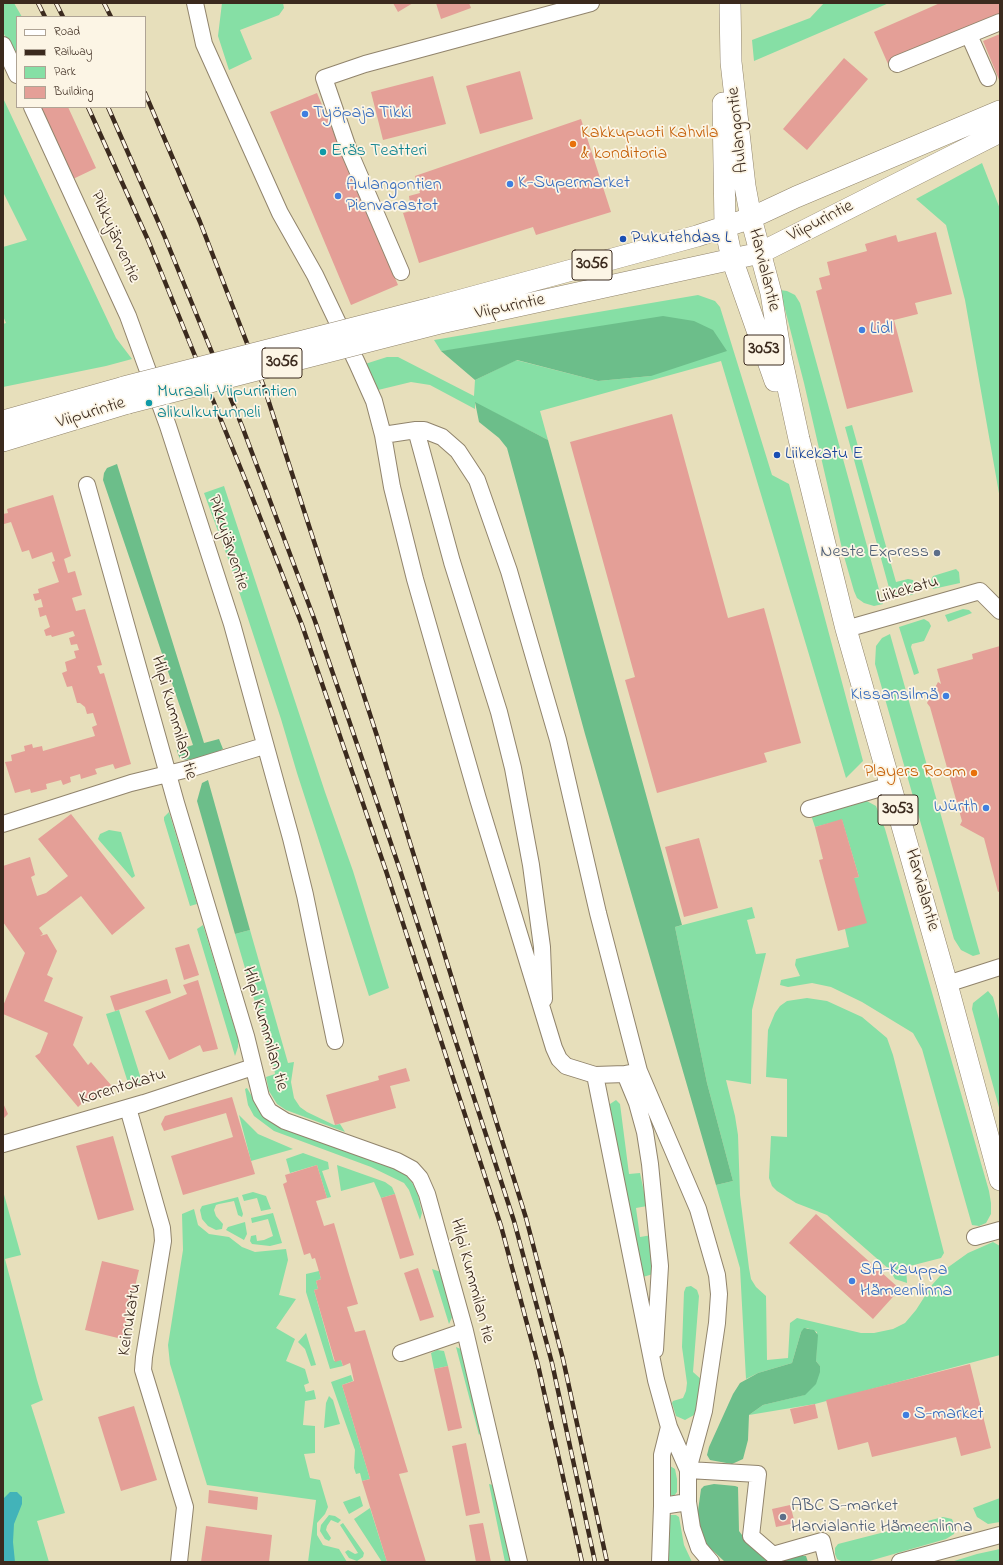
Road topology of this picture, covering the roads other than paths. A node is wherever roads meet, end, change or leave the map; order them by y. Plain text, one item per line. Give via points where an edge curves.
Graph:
1 (195, 3) edge
2 (592, 3) edge
3 (730, 3) edge
4 (1000, 22) edge
5 (969, 35) junction
6 (729, 42) junction
7 (3, 45) edge
8 (898, 64) dead end
9 (16, 73) edge
10 (988, 78) dead end
11 (32, 108) edge
12 (1000, 111) edge
13 (1000, 132) edge
14 (751, 218) junction
15 (725, 226) junction
16 (760, 253) junction
17 (732, 259) junction
18 (401, 272) dead end
19 (434, 316) junction
20 (126, 395) junction
21 (3, 422) edge
22 (416, 430) junction
23 (383, 435) junction
24 (799, 439) junction
25 (3, 441) edge
26 (87, 485) dead end
27 (1000, 611) edge
28 (846, 629) junction
29 (264, 746) junction
30 (169, 774) junction
31 (891, 785) junction
32 (809, 809) dead end
33 (3, 824) edge
34 (1000, 968) edge
35 (947, 984) junction
36 (544, 1012) junction
37 (335, 1041) dead end
38 (253, 1067) junction
39 (632, 1073) junction
40 (595, 1075) junction
41 (128, 1108) junction
42 (3, 1144) edge
43 (1000, 1180) edge
44 (1000, 1230) edge
45 (975, 1237) dead end
46 (465, 1331) junction
47 (400, 1353) dead end
48 (654, 1369) junction
49 (669, 1428) junction
50 (688, 1470) junction
51 (688, 1502) junction
52 (662, 1506) junction
53 (1000, 1535) edge
54 (179, 1562) edge
55 (519, 1562) edge
56 (660, 1562) edge
57 (711, 1562) edge
58 (827, 1562) edge
59 (900, 1562) edge

1 - 23 street via 204,44 280,213 315,275 357,363 374,401
2 - 18 street via 364,64 324,78 348,151
3 - 6 main road, Aulangontie / 3053
4 - 5 street
5 - 8 street
5 - 10 street
6 - 14 main road, Aulangontie / 3053 via 737,131
6 - 15 main road, Aulangontie / 3053 via 722,118
7 - 9 street
11 - 29 street, Pikkujärventie via 138,341 232,624
12 - 14 main road, Viipurintie / 3056
13 - 16 main road, Viipurintie / 3056
14 - 15 main road, Viipurintie / 3056
14 - 16 main road, Harvialantie
15 - 17 main road, Harvialantie / 3053
15 - 19 main road, Viipurintie / 3056
16 - 17 main road, Viipurintie / 3056
16 - 24 main road, Harvialantie / 3053 via 771,293 781,356
17 - 19 main road, Viipurintie / 3056
17 - 24 main road, Harvialantie / 3053 via 783,403
19 - 20 main road, Viipurintie / 3056, bridge
20 - 21 main road, Viipurintie / 3056
20 - 25 main road, Viipurintie / 3056
22 - 23 street
22 - 36 street via 513,768 531,865 542,946
22 - 39 street via 442,437 458,451 477,480 490,516 524,620 556,733
23 - 36 street via 392,487 415,579 478,799
24 - 28 main road, Harvialantie / 3053
26 - 30 street, Hilpi Kummilan tie
27 - 28 street, Liikekatu via 980,591
28 - 31 main road, Harvialantie / 3053
29 - 30 street
29 - 37 street, Pikkujärventie via 305,895
30 - 33 street via 131,783
30 - 38 street, Hilpi Kummilan tie
31 - 32 street
31 - 35 main road, Harvialantie / 3053
34 - 35 street
35 - 43 main road, Harvialantie / 3053
36 - 40 street via 554,1048 562,1063
38 - 41 street, Korentokatu
38 - 46 street, Hilpi Kummilan tie via 263,1102 278,1117 397,1161 412,1169 420,1178 427,1194
39 - 40 street
39 - 48 street via 645,1132 659,1251 660,1287
39 - 50 street via 698,1208 717,1275 717,1323 704,1410
40 - 48 street
41 - 42 street, Korentokatu
41 - 54 street, Keinukatu via 162,1228 163,1254 143,1370 185,1508
44 - 45 street
46 - 47 street
46 - 55 street, Hilpi Kummilan tie
48 - 49 street
49 - 50 street
49 - 52 street via 662,1455
50 - 51 street
50 - 58 street via 758,1474 751,1536 773,1555 822,1541
51 - 52 street
51 - 57 street via 694,1537 699,1548
52 - 56 street
53 - 59 street

